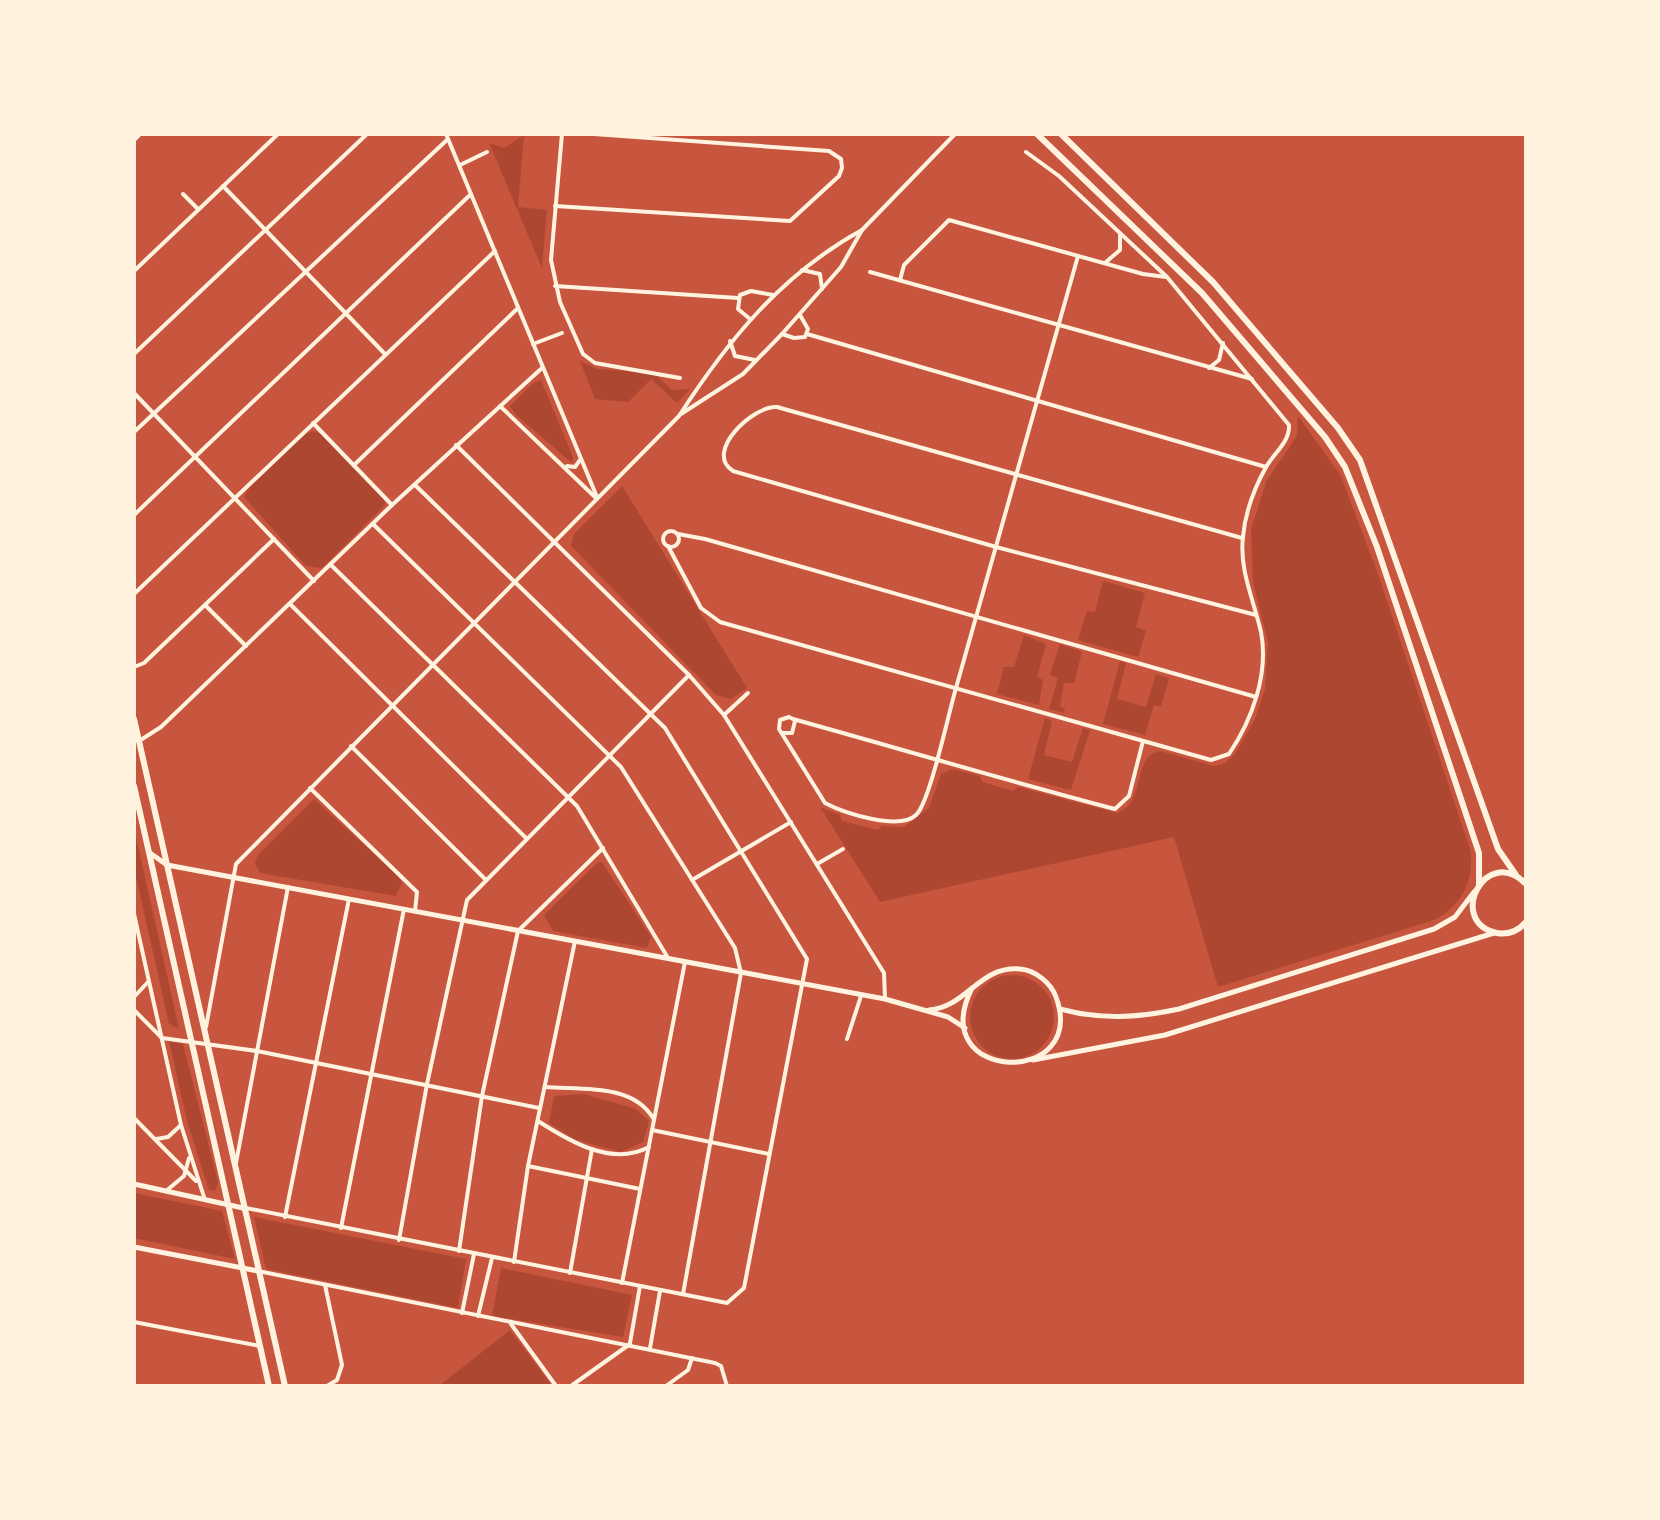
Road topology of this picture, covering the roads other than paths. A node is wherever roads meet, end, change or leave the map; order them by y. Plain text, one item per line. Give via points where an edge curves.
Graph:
1 (140, 134) edge
2 (278, 134) edge
3 (367, 134) edge
4 (562, 134) edge
5 (594, 134) edge
6 (955, 134) edge
7 (1037, 134) edge
8 (1061, 134) edge
9 (447, 136) edge
10 (134, 140) edge
11 (487, 152) dead end
12 (1026, 152) dead end
13 (459, 165) junction
14 (223, 186) junction
15 (183, 194) dead end
16 (471, 194) junction
17 (555, 206) junction
18 (198, 209) junction
19 (267, 228) junction
20 (862, 230) junction
21 (1120, 235) junction
22 (495, 251) junction
23 (1078, 256) junction
24 (1104, 263) junction
25 (306, 270) junction
26 (800, 270) junction
27 (134, 271) edge
28 (870, 272) dead end
29 (1167, 277) junction
30 (900, 280) junction
31 (555, 286) junction
32 (821, 291) junction
33 (773, 295) junction
34 (738, 298) junction
35 (517, 309) junction
36 (346, 312) junction
37 (800, 315) junction
38 (750, 319) junction
39 (1058, 328) junction
40 (562, 333) dead end
41 (782, 334) junction
42 (807, 334) junction
43 (730, 341) junction
44 (1223, 343) junction
45 (533, 344) junction
46 (384, 353) junction
47 (134, 354) edge
48 (756, 360) junction
49 (542, 368) junction
50 (1207, 369) junction
51 (680, 378) dead end
52 (1253, 379) junction
53 (134, 393) edge
54 (1037, 401) junction
55 (499, 406) junction
56 (153, 414) junction
57 (679, 416) junction
58 (313, 423) junction
59 (134, 432) edge
60 (456, 445) junction
61 (195, 457) junction
62 (580, 460) junction
63 (561, 462) junction
64 (354, 465) junction
65 (1266, 467) junction
66 (1017, 476) junction
67 (415, 485) junction
68 (234, 498) junction
69 (597, 498) junction
70 (392, 505) junction
71 (134, 515) edge
72 (373, 524) junction
73 (678, 534) junction
74 (1242, 538) junction
75 (274, 539) junction
76 (554, 540) junction
77 (668, 546) junction
78 (996, 547) junction
79 (331, 565) junction
80 (314, 581) junction
81 (513, 582) junction
82 (134, 594) edge
83 (290, 604) junction
84 (206, 606) junction
85 (1256, 615) junction
86 (977, 617) junction
87 (473, 622) junction
88 (246, 646) junction
89 (432, 662) junction
90 (134, 667) edge
91 (689, 675) junction
92 (956, 689) junction
93 (748, 693) dead end
94 (1256, 697) junction
95 (392, 704) junction
96 (724, 715) junction
97 (651, 716) junction
98 (134, 719) edge
99 (793, 719) junction
100 (782, 733) junction
101 (139, 741) junction
102 (1143, 741) junction
103 (351, 746) junction
104 (609, 757) junction
105 (936, 759) junction
106 (134, 786) edge
107 (310, 788) junction
108 (152, 794) junction
109 (137, 797) junction
110 (567, 797) junction
111 (791, 822) junction
112 (526, 838) junction
113 (603, 848) junction
114 (843, 849) dead end
115 (740, 852) junction
116 (150, 853) junction
117 (817, 864) junction
118 (167, 865) junction
119 (155, 873) junction
120 (1516, 875) junction
121 (235, 876) junction
122 (485, 879) junction
123 (692, 880) junction
124 (1525, 882) edge
125 (1479, 884) junction
126 (288, 887) junction
127 (1474, 892) junction
128 (349, 899) junction
129 (404, 909) junction
130 (415, 911) junction
131 (134, 914) edge
132 (461, 920) junction
133 (1525, 924) edge
134 (518, 931) junction
135 (1494, 932) junction
136 (575, 941) junction
137 (668, 958) junction
138 (685, 962) junction
139 (741, 973) junction
140 (149, 980) junction
141 (803, 986) junction
142 (972, 988) junction
143 (861, 996) junction
144 (134, 997) edge
145 (885, 999) junction
146 (1060, 1009) junction
147 (134, 1010) edge
148 (926, 1010) junction
149 (965, 1028) junction
150 (205, 1030) junction
151 (162, 1038) junction
152 (847, 1039) dead end
153 (191, 1041) junction
154 (208, 1045) junction
155 (257, 1051) junction
156 (1033, 1060) junction
157 (316, 1064) junction
158 (371, 1076) junction
159 (427, 1084) junction
160 (545, 1087) junction
161 (482, 1096) junction
162 (539, 1108) junction
163 (134, 1118) edge
164 (654, 1120) junction
165 (538, 1121) junction
166 (181, 1125) junction
167 (652, 1130) junction
168 (155, 1140) junction
169 (713, 1141) junction
170 (649, 1147) junction
171 (592, 1149) junction
172 (769, 1154) junction
173 (189, 1156) junction
174 (236, 1166) junction
175 (528, 1166) junction
176 (186, 1172) junction
177 (586, 1178) junction
178 (198, 1183) junction
179 (134, 1184) edge
180 (640, 1189) junction
181 (166, 1191) junction
182 (204, 1197) junction
183 (228, 1204) junction
184 (243, 1208) junction
185 (285, 1217) junction
186 (341, 1228) junction
187 (399, 1240) junction
188 (134, 1247) edge
189 (459, 1251) junction
190 (474, 1254) junction
191 (492, 1258) junction
192 (514, 1262) junction
193 (241, 1269) junction
194 (258, 1271) junction
195 (570, 1273) junction
196 (622, 1283) junction
197 (325, 1285) junction
198 (640, 1286) junction
199 (660, 1290) junction
200 (683, 1295) junction
201 (462, 1313) junction
202 (478, 1316) junction
203 (134, 1322) edge
204 (509, 1322) junction
205 (630, 1344) junction
206 (260, 1346) junction
207 (650, 1348) junction
208 (692, 1358) junction
209 (269, 1386) edge
210 (285, 1386) edge
211 (327, 1386) edge
212 (556, 1386) edge
213 (571, 1386) edge
214 (666, 1386) edge
215 (727, 1386) edge

1 - 10 street
2 - 14 street
3 - 19 street
4 - 17 street
5 - 17 street via 829,151 842,163 839,176 790,221
6 - 20 street
7 - 125 main road via 1202,293 1345,467 1479,853
8 - 120 main road via 1213,282 1360,460 1498,849
9 - 13 street
9 - 25 street
11 - 13 street
12 - 21 street
13 - 16 street
14 - 18 street
14 - 19 street
15 - 18 street
16 - 22 street
16 - 36 street
17 - 31 street
18 - 27 street
19 - 25 street
19 - 47 street
20 - 26 street
20 - 32 street
21 - 24 street via 1120,250
21 - 29 street
22 - 35 street
22 - 46 street
23 - 24 street
23 - 30 street via 949,220 904,265
23 - 39 street
24 - 29 street
25 - 36 street
25 - 56 street
26 - 32 street via 820,274
26 - 33 street
28 - 30 street
29 - 44 street
30 - 39 street
31 - 34 street
31 - 51 street via 588,360
32 - 37 street
33 - 34 street via 747,291
33 - 38 street
34 - 38 street via 738,309
35 - 45 street
35 - 64 street
36 - 46 street
36 - 61 street
37 - 41 street
37 - 42 street
38 - 43 street
39 - 50 street
39 - 54 street
40 - 45 street
41 - 42 street via 800,339
41 - 48 street
42 - 54 street
43 - 48 street via 740,360
43 - 57 street
44 - 50 street via 1219,360
44 - 52 street
45 - 49 street
46 - 58 street
48 - 57 street
49 - 55 street
49 - 62 street
50 - 52 street
52 - 65 street via 1289,425 1287,440
53 - 56 street
54 - 65 street
54 - 66 street
55 - 60 street
55 - 63 street
56 - 59 street
56 - 61 street
57 - 69 street
58 - 64 street
58 - 68 street
60 - 67 street
60 - 76 street
61 - 68 street
61 - 71 street
62 - 63 street via 572,468
62 - 69 street
63 - 69 street
64 - 70 street
65 - 74 street
66 - 74 street
66 - 78 street
66 - 78 street via 777,407 758,410 725,444 722,460 733,471
67 - 70 street
67 - 81 street
68 - 75 street
68 - 82 street
69 - 76 street
70 - 72 street
72 - 79 street
72 - 87 street
73 - 77 street via 678,544
73 - 77 street via 665,534
73 - 86 street
74 - 85 street via 1248,599
75 - 80 street
75 - 84 street
76 - 81 street
76 - 91 street
77 - 92 street via 701,608 712,618
78 - 85 street
78 - 86 street
79 - 80 street
79 - 89 street
80 - 83 street
81 - 87 street
81 - 97 street
83 - 88 street
83 - 95 street
84 - 88 street
84 - 90 street
85 - 94 street via 1263,651
86 - 92 street
86 - 94 street
87 - 89 street
87 - 104 street
88 - 101 street via 161,727
89 - 95 street
89 - 110 street
91 - 96 street
91 - 97 street
92 - 102 street
92 - 105 street
93 - 96 street
94 - 102 street via 1234,746 1218,760
95 - 103 street
95 - 112 street
96 - 111 street
97 - 104 street
97 - 115 street via 665,728
98 - 101 main road
99 - 100 street via 795,730
99 - 100 street via 780,720
99 - 105 street
100 - 105 street via 825,803 896,823 922,808
101 - 108 main road
102 - 105 street via 1129,796 1115,809
103 - 107 street
103 - 122 street
104 - 110 street
104 - 123 street via 621,767
106 - 109 main road
107 - 121 street via 236,864
107 - 130 street via 417,892
108 - 109 main road
108 - 118 main road
109 - 116 main road
110 - 112 street
110 - 113 street
111 - 115 street
111 - 117 street
112 - 122 street
113 - 134 street
113 - 137 street
114 - 117 street
115 - 123 street
115 - 141 street via 807,959
116 - 118 street
116 - 119 main road
117 - 145 street via 884,973
118 - 119 street
118 - 121 street
118 - 150 main road
119 - 153 main road
120 - 124 main road
120 - 125 main road via 1496,873
121 - 126 street
121 - 150 street
122 - 132 street via 467,900
123 - 139 street via 735,948
125 - 127 main road
126 - 128 street
126 - 155 street
127 - 135 main road via 1473,912
127 - 146 street via 1455,917 1434,929 1179,1009 1138,1018
128 - 129 street
128 - 157 street
129 - 130 street
129 - 158 street
130 - 132 street
131 - 140 street
132 - 134 street
132 - 159 street
133 - 135 main road via 1514,931
134 - 136 street
134 - 161 street
135 - 156 street via 1165,1035
136 - 137 street
136 - 160 street
137 - 138 street
138 - 139 street
138 - 164 street
139 - 141 street
139 - 169 street
140 - 144 street
140 - 151 street
141 - 143 street
141 - 172 street
142 - 146 street via 1004,968 1023,969 1054,991
142 - 148 street via 949,1007
142 - 149 street
143 - 145 street
143 - 152 street
145 - 148 street
146 - 156 street via 1054,1039
147 - 151 street
148 - 149 street
149 - 156 street via 985,1057 1008,1064
150 - 154 main road
151 - 153 street
151 - 166 street
153 - 154 street
153 - 183 main road
154 - 155 street
154 - 174 main road
155 - 157 street
155 - 174 street
157 - 158 street
157 - 185 street
158 - 159 street
158 - 186 street
159 - 161 street
159 - 187 street
160 - 162 street
160 - 164 street via 610,1092 636,1101
161 - 162 street
161 - 189 street
162 - 165 street
163 - 168 street
164 - 167 street
165 - 171 street
165 - 175 street
166 - 168 street
166 - 173 street
167 - 169 street
167 - 170 street
168 - 176 street
169 - 172 street
169 - 200 street
170 - 171 street via 622,1154
170 - 180 street
171 - 177 street
172 - 200 street via 744,1288 727,1303
173 - 176 street
173 - 178 street
174 - 184 main road
175 - 177 street
175 - 192 street
176 - 178 street
176 - 181 street
177 - 180 street
177 - 195 street
178 - 182 street
179 - 181 street
180 - 196 street
181 - 182 street
182 - 183 street
183 - 184 street
183 - 193 main road
184 - 185 street
184 - 194 main road
185 - 186 street
186 - 187 street
187 - 189 street
188 - 193 street
189 - 190 street
190 - 191 street
190 - 201 street
191 - 192 street
191 - 202 street
192 - 195 street
193 - 194 street
193 - 206 main road
194 - 197 street
194 - 210 main road
195 - 196 street
196 - 198 street
197 - 201 street
197 - 211 street via 342,1365 337,1380
198 - 199 street
198 - 205 street
199 - 200 street
199 - 207 street
201 - 202 street
202 - 204 street
203 - 206 street
204 - 205 street
204 - 212 street
205 - 207 street
205 - 213 street
206 - 209 main road
207 - 208 street
208 - 214 street via 688,1370
208 - 215 street via 721,1366

